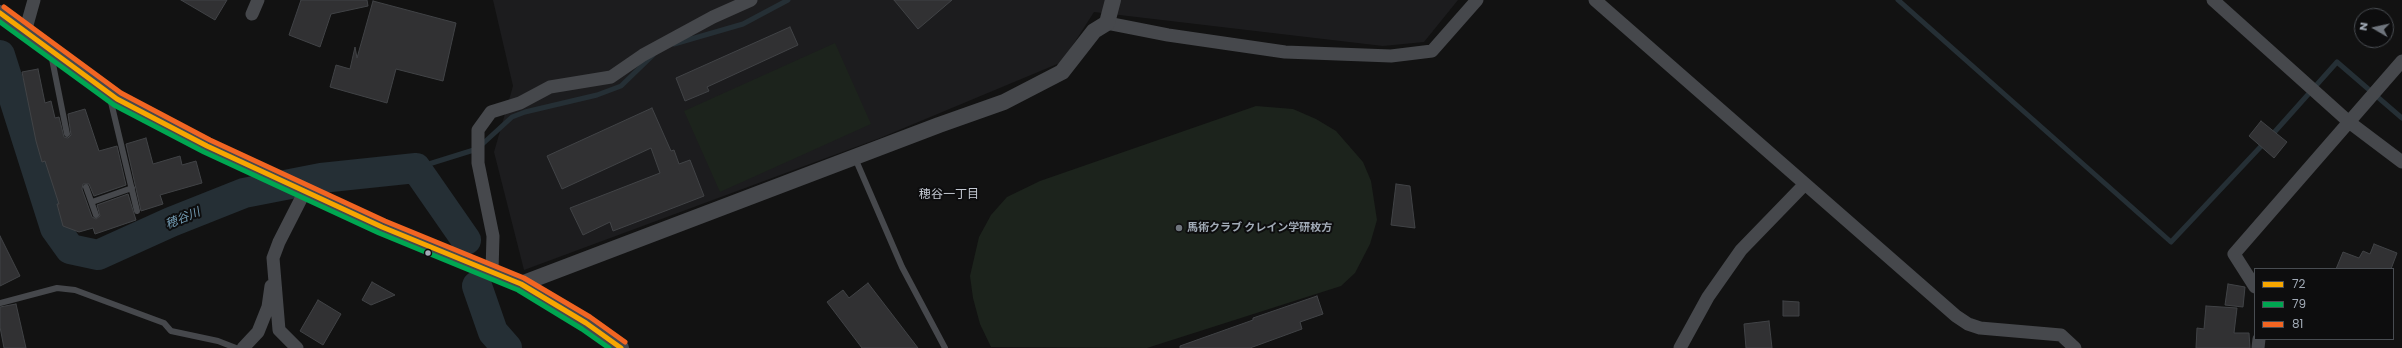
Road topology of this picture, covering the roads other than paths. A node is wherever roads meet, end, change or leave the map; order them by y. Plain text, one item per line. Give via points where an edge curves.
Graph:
1 (34, 0) edge
2 (258, 0) edge
3 (751, 0) edge
4 (1113, 0) edge
5 (1477, 0) edge
6 (1595, 0) edge
7 (2213, 0) edge
8 (252, 14) dead end
9 (2, 18) edge
10 (1107, 23) junction
11 (26, 32) junction
12 (50, 51) junction
13 (2402, 61) edge
14 (109, 92) junction
15 (2349, 122) junction
16 (67, 134) dead end
17 (855, 158) junction
18 (2402, 162) edge
19 (1805, 184) junction
20 (86, 187) dead end
21 (132, 188) junction
22 (302, 190) junction
23 (92, 202) junction
24 (137, 211) dead end
25 (96, 215) dead end
26 (274, 263) junction
27 (492, 271) junction
28 (521, 284) junction
29 (2254, 285) edge
30 (0, 302) edge
31 (236, 348) edge
32 (243, 348) edge
33 (297, 348) edge
34 (621, 348) edge
35 (945, 348) edge
36 (1680, 348) edge
37 (2075, 348) edge

1 - 11 street
2 - 8 street
3 - 27 street via 643,55 611,77 550,87 520,103 491,112 478,130 478,164 493,236
4 - 10 street
5 - 10 street via 1432,51 1391,56 1285,52 1168,35
6 - 19 street
7 - 15 street
9 - 11 street
10 - 17 street via 1094,31 1062,72 1004,102 939,124
11 - 12 street
12 - 14 street
12 - 16 lane
13 - 15 street
14 - 21 lane
14 - 22 street via 207,146
15 - 18 street
15 - 29 street via 2234,254
17 - 28 street
17 - 35 lane via 902,267
19 - 36 street via 1742,250 1708,296
19 - 37 street via 1968,324 1980,328 2061,335
20 - 23 lane
21 - 23 lane
21 - 24 lane
22 - 26 street via 279,242 273,258
22 - 27 street via 382,227
23 - 25 lane
26 - 32 street via 268,308 258,332
26 - 33 street via 279,330
27 - 28 street
28 - 34 street via 586,323
30 - 31 lane via 57,288 75,290 164,323 171,331 218,341

